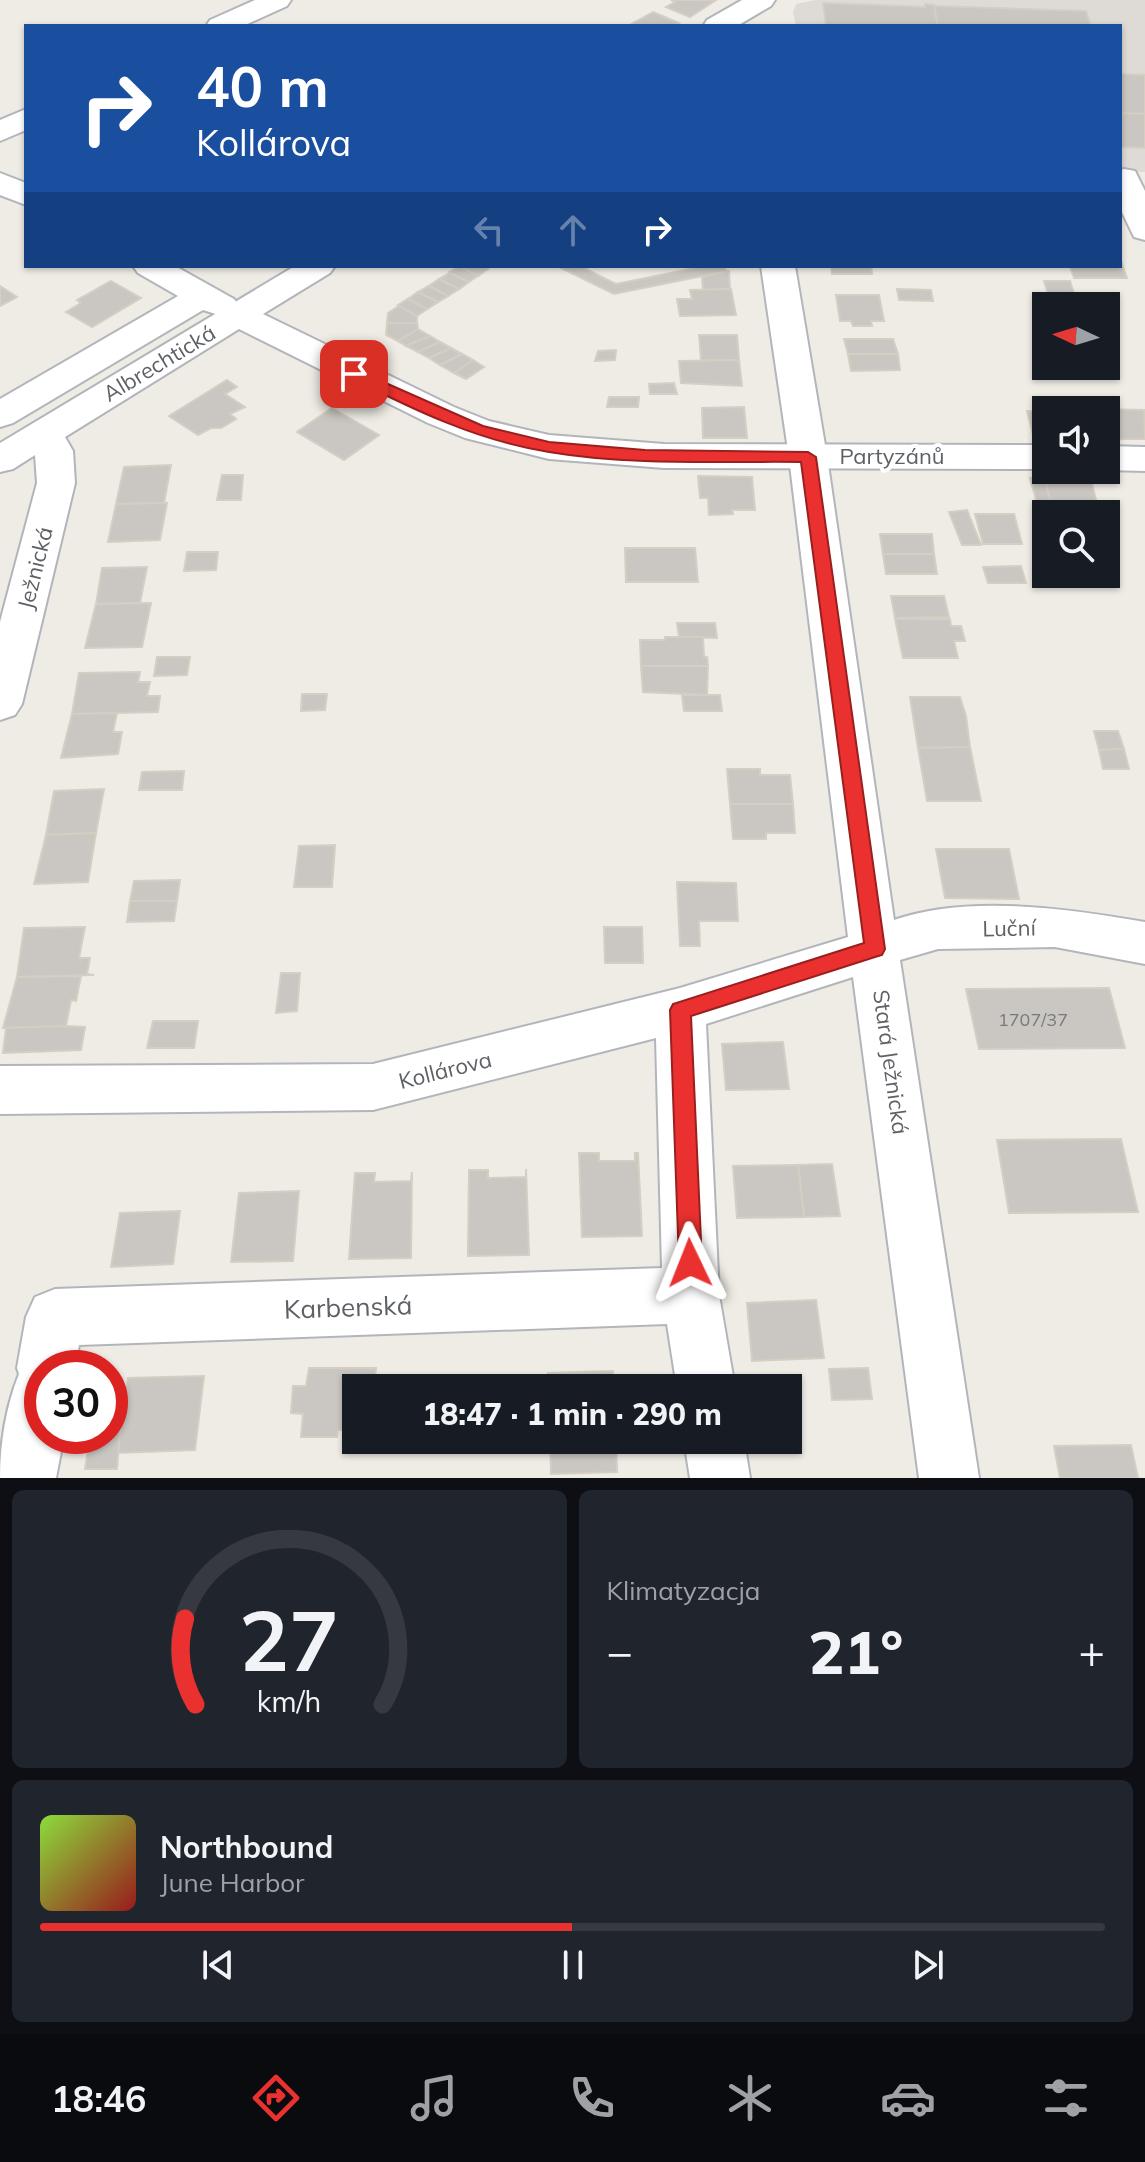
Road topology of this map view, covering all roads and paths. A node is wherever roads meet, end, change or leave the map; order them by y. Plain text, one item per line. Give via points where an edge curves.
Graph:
1 (277, 0) edge
2 (761, 0) edge
3 (224, 24) edge
4 (723, 24) edge
5 (24, 119) edge
6 (0, 132) edge
7 (1130, 178) edge
8 (0, 182) edge
9 (24, 195) edge
10 (1145, 230) edge
11 (153, 268) edge
12 (315, 268) edge
13 (778, 268) edge
14 (202, 296) junction
15 (238, 315) junction
16 (0, 415) edge
17 (44, 433) junction
18 (808, 457) junction
19 (1032, 457) edge
20 (1120, 458) edge
21 (1145, 459) edge
22 (0, 460) edge
23 (0, 704) edge
24 (1145, 943) edge
25 (875, 949) junction
26 (680, 1010) junction
27 (0, 1090) edge
28 (691, 1295) junction
29 (49, 1350) edge
30 (704, 1374) edge
31 (30, 1454) edge
32 (716, 1454) edge
33 (26, 1478) edge
34 (720, 1478) edge
35 (949, 1478) edge

1 - 3 street
2 - 4 street
5 - 6 street
7 - 10 street
8 - 9 street
11 - 14 street, Partyzánů
12 - 15 street, Albrechtická
13 - 18 street, Stará Ježnická
14 - 15 street, Partyzánů
14 - 16 street
15 - 17 street, Albrechtická
15 - 18 street, Partyzánů via 407,401 514,440 611,453
17 - 22 street, Albrechtická
17 - 23 street, Ježnická via 54,451 56,483
18 - 19 street, Partyzánů
18 - 25 street, Stará Ježnická
20 - 21 street
24 - 25 street, Luční via 1055,927 983,928 912,934
25 - 26 street, Kollárova
25 - 35 street, Stará Ježnická
26 - 27 street, Kollárova via 373,1087
26 - 28 street
28 - 29 street, Karbenská via 55,1317
28 - 30 street
31 - 33 street
32 - 34 street

